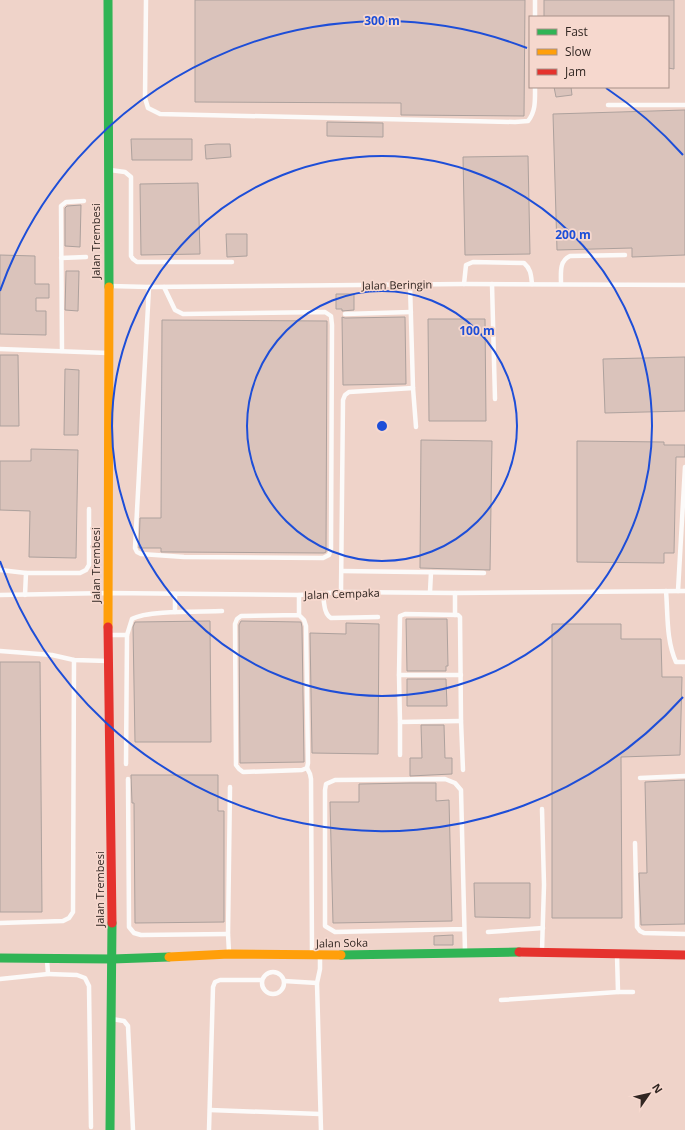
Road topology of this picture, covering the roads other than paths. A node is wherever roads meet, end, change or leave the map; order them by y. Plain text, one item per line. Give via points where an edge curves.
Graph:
1 (108, 0) edge
2 (146, 0) edge
3 (536, 0) edge
4 (535, 16) edge
5 (535, 88) edge
6 (608, 105) dead end
7 (685, 105) edge
8 (108, 170) junction
9 (84, 201) dead end
10 (625, 255) dead end
11 (86, 257) dead end
12 (61, 258) junction
13 (232, 262) dead end
14 (464, 284) junction
15 (492, 284) junction
16 (532, 284) junction
17 (562, 284) junction
18 (410, 285) junction
19 (685, 285) edge
20 (108, 286) junction
21 (164, 286) junction
22 (149, 287) junction
23 (411, 312) junction
24 (345, 314) dead end
25 (0, 349) edge
26 (62, 351) junction
27 (109, 353) junction
28 (413, 388) junction
29 (495, 400) dead end
30 (416, 427) dead end
31 (685, 467) edge
32 (89, 509) dead end
33 (0, 570) edge
34 (342, 571) junction
35 (430, 572) junction
36 (26, 573) junction
37 (484, 573) dead end
38 (666, 591) junction
39 (678, 591) junction
40 (685, 591) edge
41 (341, 592) junction
42 (430, 592) junction
43 (108, 593) junction
44 (454, 593) junction
45 (175, 594) junction
46 (323, 594) junction
47 (0, 595) edge
48 (25, 595) junction
49 (299, 595) junction
50 (222, 611) dead end
51 (175, 612) junction
52 (299, 615) junction
53 (455, 615) junction
54 (378, 617) dead end
55 (108, 635) junction
56 (127, 635) junction
57 (0, 651) edge
58 (74, 660) junction
59 (108, 662) junction
60 (685, 662) edge
61 (398, 675) junction
62 (461, 675) junction
63 (461, 721) junction
64 (400, 722) junction
65 (400, 755) dead end
66 (126, 764) dead end
67 (307, 768) junction
68 (463, 770) dead end
69 (685, 776) edge
70 (640, 778) dead end
71 (128, 779) dead end
72 (230, 787) dead end
73 (542, 809) dead end
74 (636, 843) dead end
75 (0, 923) edge
76 (543, 928) junction
77 (464, 929) junction
78 (488, 932) dead end
79 (228, 934) junction
80 (685, 934) edge
81 (542, 952) junction
82 (466, 953) junction
83 (229, 954) junction
84 (618, 954) junction
85 (316, 955) junction
86 (685, 955) edge
87 (0, 958) edge
88 (47, 958) junction
89 (112, 959) junction
90 (48, 974) junction
91 (0, 979) edge
92 (262, 980) junction
93 (284, 981) junction
94 (317, 983) junction
95 (618, 992) junction
96 (633, 992) dead end
97 (501, 1000) dead end
98 (110, 1019) junction
99 (210, 1110) junction
100 (320, 1114) junction
101 (92, 1127) dead end
102 (110, 1130) edge
103 (133, 1130) edge
104 (209, 1130) edge
105 (321, 1130) edge

1 - 8 street, Jalan Trembesi
2 - 5 lane via 145,98 148,108 160,114 515,122 528,121 532,116 535,108
3 - 4 lane
6 - 7 lane
8 - 13 lane via 125,172 131,177 132,259 137,262
8 - 20 street, Jalan Trembesi
9 - 12 lane via 66,202 61,206
10 - 17 lane via 565,258 562,264
11 - 12 lane
12 - 26 lane
14 - 15 lane, Jalan Beringin
14 - 16 lane via 466,265 473,262 524,263 531,273
14 - 18 lane, Jalan Beringin
15 - 16 lane, Jalan Beringin
15 - 29 lane
16 - 17 lane, Jalan Beringin
17 - 19 lane, Jalan Beringin
18 - 21 lane, Jalan Beringin
18 - 23 lane
20 - 22 lane, Jalan Beringin
20 - 27 street, Jalan Trembesi
21 - 22 lane, Jalan Beringin
21 - 22 lane via 175,310 183,314 325,312 331,316 331,549 323,558 184,556 137,552 135,548
23 - 24 lane
23 - 28 lane
25 - 26 lane
26 - 27 lane
27 - 43 street, Jalan Trembesi
28 - 30 lane
28 - 34 lane via 344,394
31 - 39 lane
32 - 36 lane via 89,566 86,570 80,573
33 - 36 lane
34 - 35 lane
34 - 41 lane
35 - 37 lane
35 - 42 lane
36 - 48 lane
38 - 39 lane, Jalan Cempaka
38 - 44 lane, Jalan Cempaka
38 - 60 lane via 668,633 674,657 676,662
39 - 40 lane, Jalan Cempaka
41 - 42 lane, Jalan Cempaka
41 - 46 lane, Jalan Cempaka
42 - 44 lane, Jalan Cempaka
43 - 45 lane, Jalan Cempaka
43 - 48 lane, Jalan Cempaka
43 - 55 street, Jalan Trembesi
44 - 53 lane
45 - 49 lane, Jalan Cempaka
45 - 51 lane
46 - 49 lane, Jalan Cempaka
46 - 54 lane via 326,614 329,617
47 - 48 lane, Jalan Cempaka
49 - 52 lane
50 - 51 lane
51 - 56 lane via 137,615 132,618
52 - 67 lane via 306,626
52 - 67 lane via 241,616 237,619 236,765 243,772
53 - 61 lane via 400,616
53 - 62 lane via 460,617
55 - 56 lane
55 - 59 street, Jalan Trembesi
56 - 66 lane
57 - 58 lane
58 - 59 lane
58 - 75 lane via 73,912 63,921
59 - 89 street, Jalan Trembesi
61 - 62 lane
61 - 64 lane
62 - 63 lane
63 - 64 lane
63 - 68 lane
64 - 65 lane
67 - 85 lane via 311,779
69 - 70 lane
71 - 79 lane via 130,927 134,933 141,935
72 - 79 lane
73 - 76 lane
74 - 80 lane via 637,927 644,933
76 - 78 lane
76 - 81 lane
77 - 77 lane via 335,932 325,926 326,784 335,780 445,778 456,783 461,790
77 - 82 lane
79 - 83 lane
81 - 82 street, Jalan Soka
81 - 84 street, Jalan Soka
82 - 85 street, Jalan Soka
83 - 85 street, Jalan Soka
83 - 89 street, Jalan Soka
84 - 86 street, Jalan Soka
84 - 95 lane
85 - 94 lane via 320,969
87 - 88 street, Jalan Soka
88 - 89 street, Jalan Soka
88 - 90 lane
89 - 98 street, Jalan Trembesi
90 - 91 lane
90 - 101 lane via 77,975 85,978 89,986
92 - 93 lane via 267,973 276,972
92 - 93 lane via 264,989 275,994 283,989
92 - 99 lane via 220,980 215,982 213,987
93 - 94 lane
94 - 100 lane
95 - 96 lane
95 - 97 lane
98 - 102 street, Jalan Trembesi
98 - 103 lane via 124,1021 128,1026
99 - 100 lane
99 - 104 lane
100 - 105 lane

